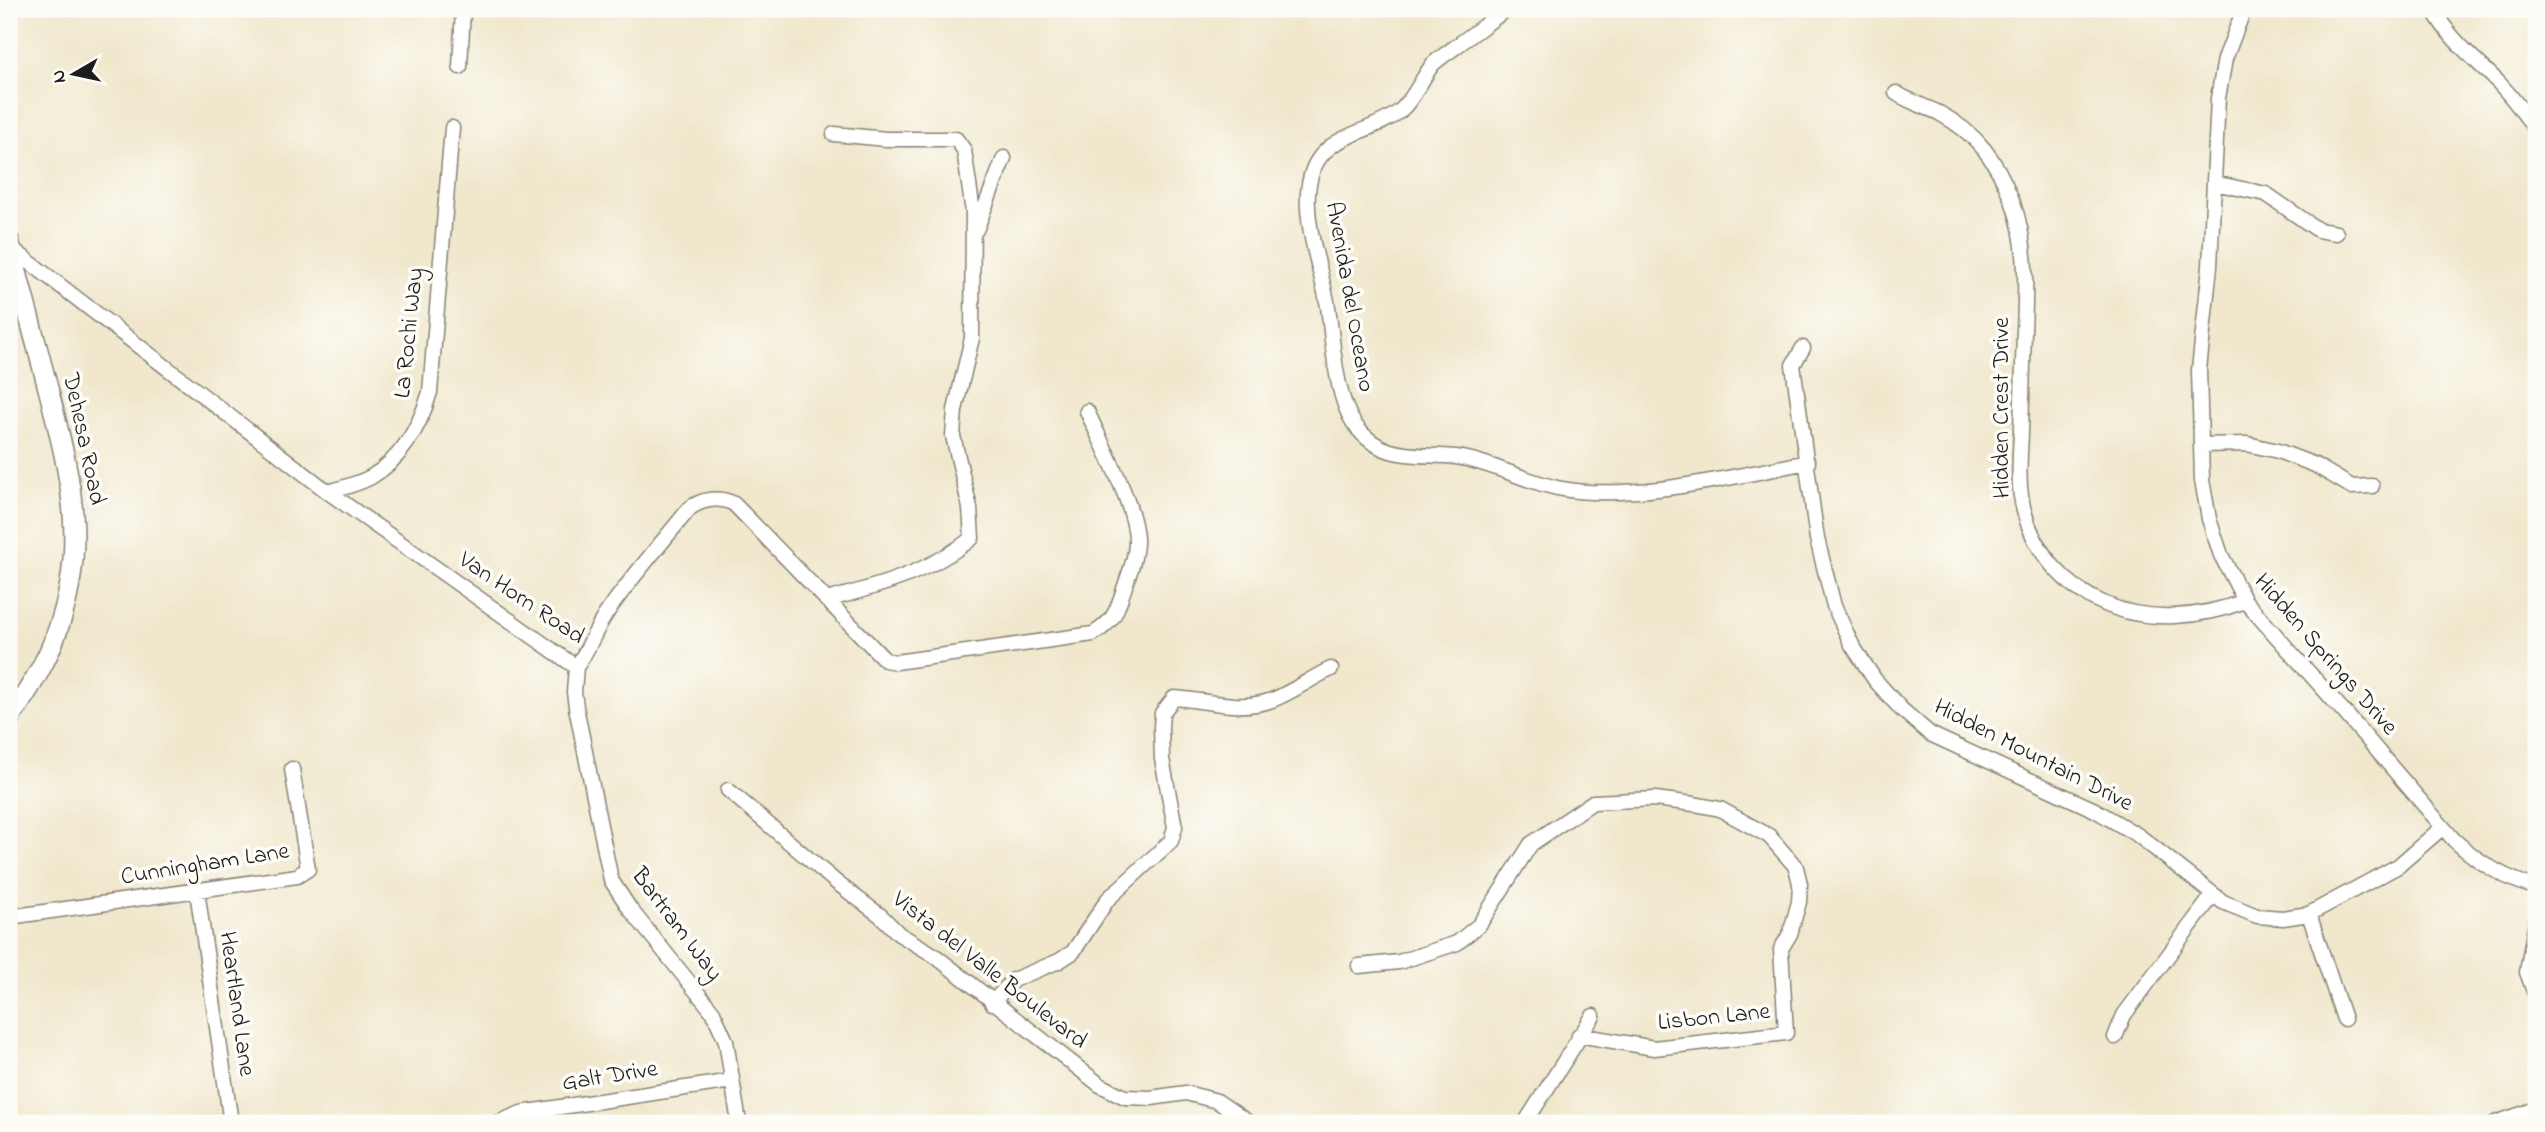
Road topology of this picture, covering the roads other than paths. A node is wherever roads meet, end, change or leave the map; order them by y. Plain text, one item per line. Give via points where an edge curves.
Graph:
1 (463, 9) edge
2 (2244, 9) edge
3 (2433, 9) edge
4 (1505, 10) edge
5 (460, 67) dead end
6 (1896, 93) dead end
7 (452, 128) dead end
8 (2536, 131) edge
9 (834, 134) dead end
10 (1004, 158) dead end
11 (2214, 183) junction
12 (2336, 233) dead end
13 (973, 238) junction
14 (9, 244) edge
15 (17, 304) edge
16 (1803, 348) dead end
17 (1087, 411) dead end
18 (2201, 445) junction
19 (1808, 462) junction
20 (2372, 486) dead end
21 (328, 492) junction
22 (826, 600) junction
23 (2245, 601) junction
24 (576, 667) junction
25 (1331, 670) dead end
26 (9, 720) edge
27 (292, 769) dead end
28 (728, 790) dead end
29 (2443, 827) junction
30 (2536, 887) edge
31 (197, 891) junction
32 (2213, 895) junction
33 (2309, 914) junction
34 (9, 917) edge
35 (2536, 921) edge
36 (1359, 966) dead end
37 (2534, 992) dead end
38 (992, 1003) junction
39 (1593, 1016) dead end
40 (2344, 1018) dead end
41 (1579, 1035) junction
42 (2116, 1037) dead end
43 (732, 1081) junction
44 (2536, 1109) edge
45 (230, 1123) edge
46 (497, 1123) edge
47 (739, 1123) edge
48 (1249, 1123) edge
49 (1525, 1123) edge
50 (2495, 1123) edge

1 - 5 street
2 - 11 street, Hidden Springs Drive via 2221,78
3 - 8 street via 2450,35 2500,85
4 - 19 street, Avenida del Oceano via 1434,63 1399,111 1328,148 1308,183 1307,214 1324,282 1340,386 1354,424 1370,440 1398,454 1457,457 1556,488 1590,492 1681,485
6 - 23 street, Hidden Crest Drive via 1942,115 1977,140 1999,172 2014,207 2026,282 2019,482 2028,524 2041,551 2070,583 2120,610 2193,615
7 - 21 street, La Rochi Way via 430,392 424,413 401,452 370,477
9 - 13 street via 956,139 964,150
10 - 13 street
11 - 12 street via 2266,194 2318,230
11 - 18 street, Hidden Springs Drive via 2199,370
13 - 22 street via 972,338 953,436 970,508 972,538 950,556 879,586
14 - 15 main road, Dehesa Road
14 - 21 street, Van Horn Road
15 - 26 main road, Dehesa Road via 69,469 75,535 68,594 57,631 32,685
16 - 19 street, Hidden Mountain Drive via 1793,365
17 - 22 street, Van Horn Road via 1131,512 1136,540 1134,558 1109,625 1093,634 895,663 880,656
18 - 20 street via 2247,444 2278,450 2352,487
18 - 23 street, Hidden Springs Drive via 2209,519
19 - 32 street, Hidden Mountain Drive via 1818,539 1834,606 1858,654 1888,695 1930,734 2095,810 2139,836
21 - 24 street, Van Horn Road
22 - 24 street, Van Horn Road via 734,504 713,499 696,503 607,611
23 - 29 street, Hidden Springs Drive
24 - 43 street, Bartram Way via 576,707 611,880 713,1012 726,1041
25 - 38 street via 1255,705 1174,698 1162,713 1161,727 1175,827 1171,841 1108,899 1073,952 1013,980
27 - 31 street, Cunningham Lane via 308,869 297,876
28 - 38 street, Vista del Valle Boulevard via 899,934 934,955
29 - 30 street, Hidden Springs Drive via 2480,862
29 - 33 street, Hidden Mountain Drive via 2398,866
31 - 34 street, Cunningham Lane
31 - 45 street, Heartland Lane
32 - 33 street, Hidden Mountain Drive via 2258,916
32 - 42 street via 2124,1015
33 - 40 street
35 - 37 street via 2527,972
36 - 41 street, Lisbon Lane via 1399,962 1457,943 1479,925 1531,844 1593,802 1655,799 1720,809 1769,836 1796,867 1800,884 1790,933 1781,949 1786,1033 1654,1048
38 - 48 street, Vista del Valle Boulevard via 1112,1092 1151,1098 1186,1093 1217,1101
39 - 41 street
41 - 49 street
43 - 46 street, Galt Drive via 521,1113
43 - 47 street, Bartram Way
44 - 50 street

